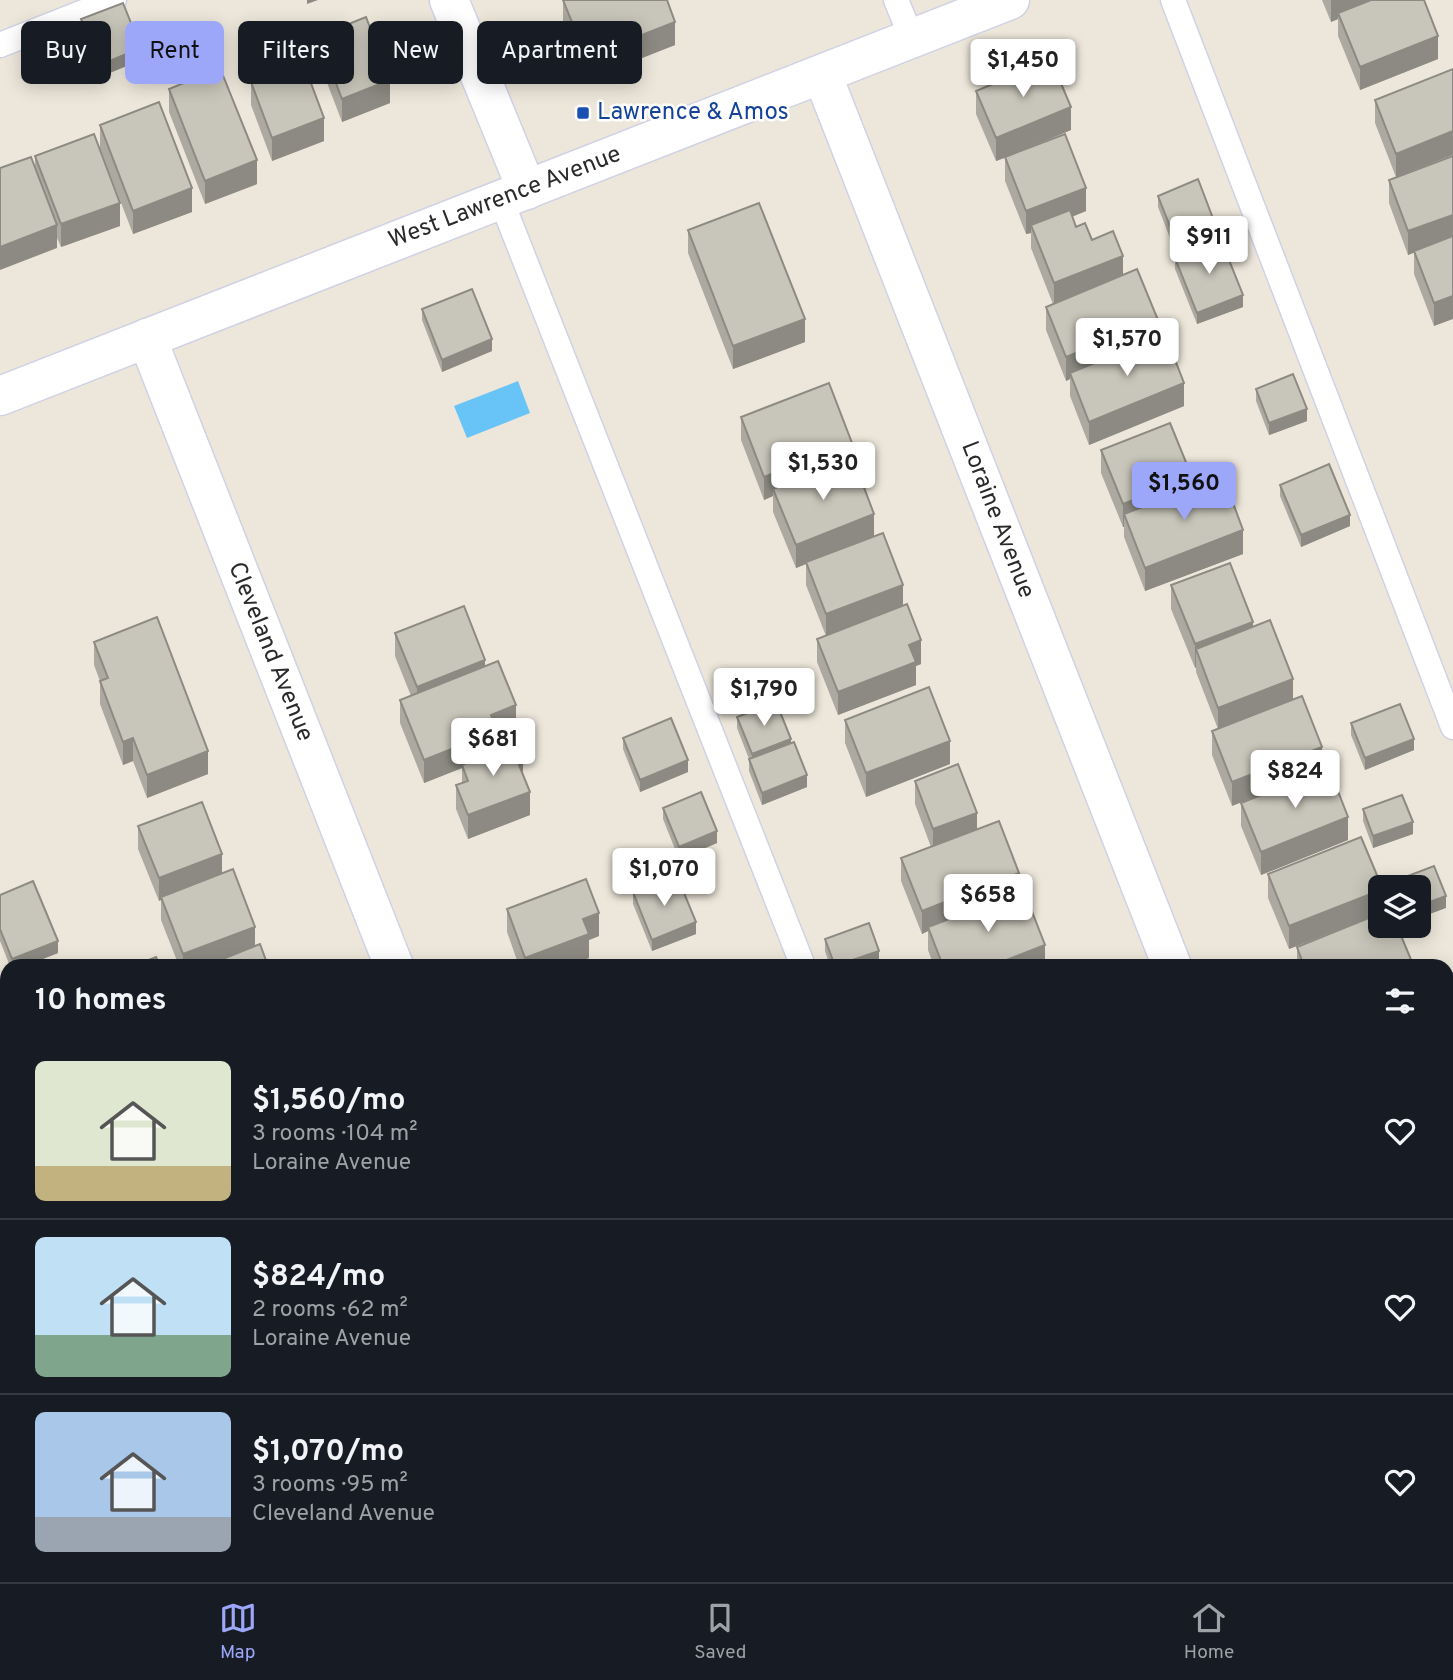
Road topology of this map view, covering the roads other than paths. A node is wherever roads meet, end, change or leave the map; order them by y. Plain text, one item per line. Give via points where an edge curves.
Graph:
1 (114, 0) edge
2 (449, 0) edge
3 (897, 0) edge
4 (1010, 0) edge
5 (1172, 0) edge
6 (912, 39) junction
7 (0, 45) edge
8 (822, 74) junction
9 (514, 195) junction
10 (147, 338) junction
11 (0, 396) edge
12 (1453, 727) edge
13 (391, 959) edge
14 (800, 959) edge
15 (1169, 959) edge

1 - 7 lane
2 - 9 street
3 - 6 lane
4 - 6 street, West Lawrence Avenue
5 - 12 lane
6 - 8 street, West Lawrence Avenue
8 - 9 street, West Lawrence Avenue
8 - 15 street, Loraine Avenue
9 - 10 street, West Lawrence Avenue
9 - 14 lane
10 - 11 street, West Lawrence Avenue
10 - 13 street, Cleveland Avenue

